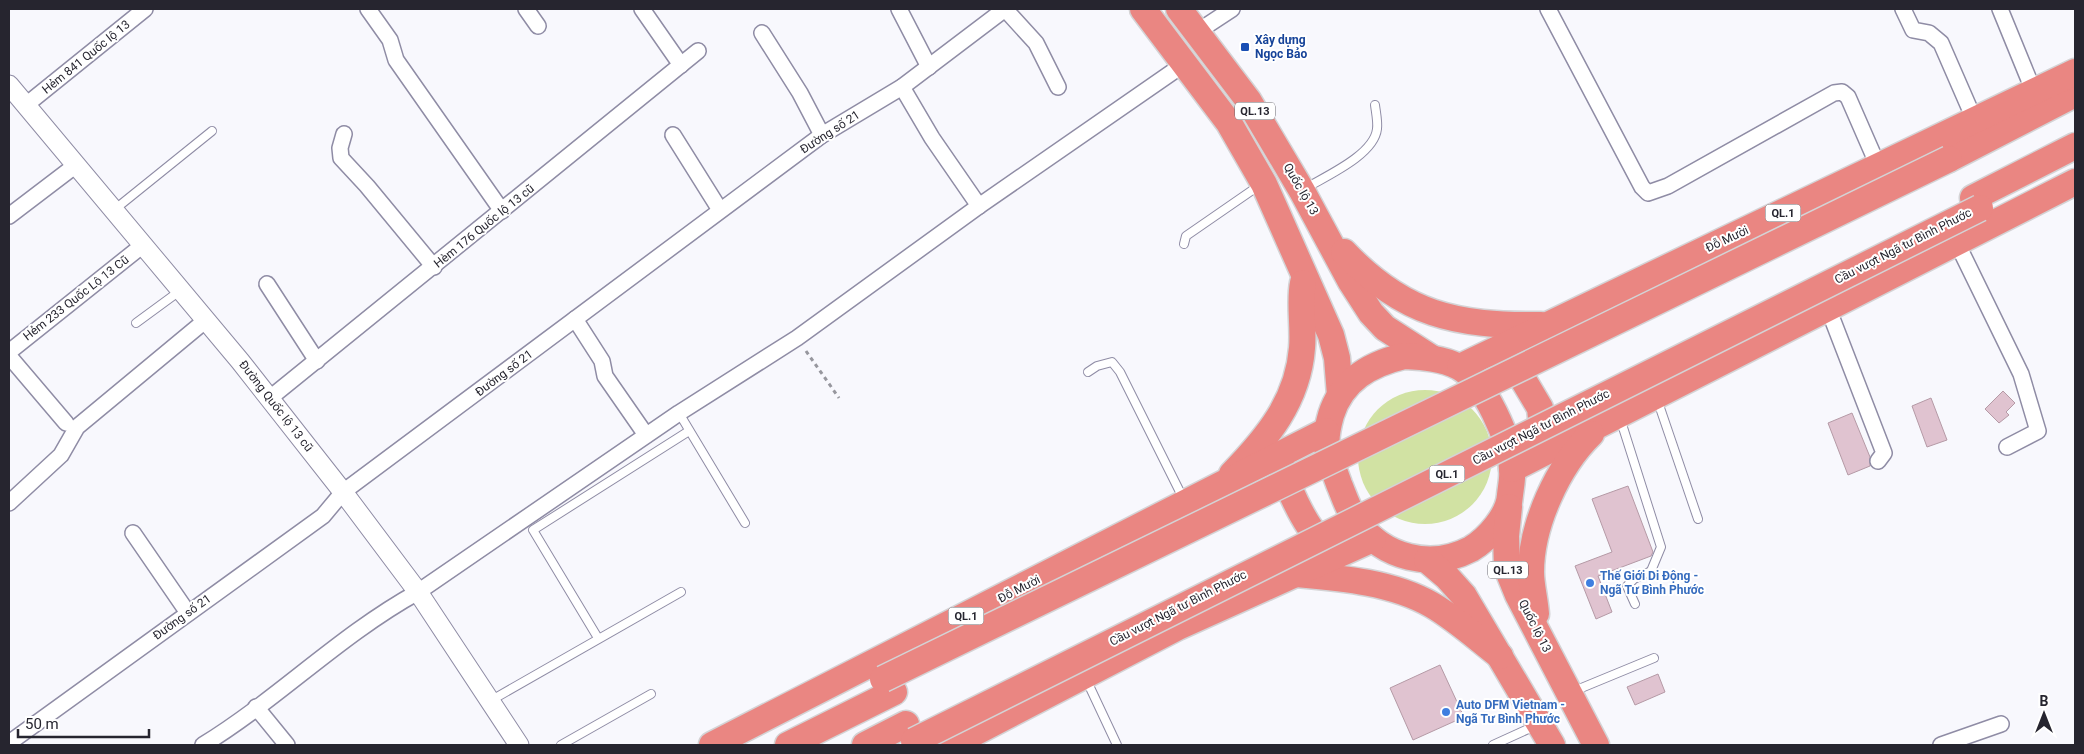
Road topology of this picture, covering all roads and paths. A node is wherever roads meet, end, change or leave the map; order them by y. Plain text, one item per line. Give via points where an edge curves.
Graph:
1 (368, 9) edge
2 (526, 9) edge
3 (642, 9) edge
4 (899, 9) edge
5 (1005, 9) edge
6 (1143, 9) edge
7 (1180, 9) edge
8 (1232, 9) edge
9 (1548, 9) edge
10 (1903, 9) edge
11 (2000, 9) edge
12 (139, 11) edge
13 (538, 26) dead end
14 (1197, 32) junction
15 (762, 34) dead end
16 (698, 51) dead end
17 (681, 64) junction
18 (928, 67) junction
19 (1187, 68) junction
20 (2075, 72) edge
21 (9, 85) edge
22 (902, 87) junction
23 (1058, 87) dead end
24 (2034, 92) junction
25 (2075, 94) edge
26 (26, 105) junction
27 (1375, 106) dead end
28 (2075, 106) edge
29 (1975, 121) junction
30 (212, 131) dead end
31 (344, 134) dead end
32 (673, 135) dead end
33 (822, 135) junction
34 (2075, 146) edge
35 (2075, 159) edge
36 (1951, 164) junction
37 (76, 165) junction
38 (1879, 168) junction
39 (2075, 182) edge
40 (1254, 189) junction
41 (1302, 191) junction
42 (1976, 203) junction
43 (979, 206) junction
44 (114, 210) junction
45 (720, 210) junction
46 (502, 211) junction
47 (9, 216) edge
48 (1318, 220) junction
49 (1957, 243) junction
50 (143, 244) junction
51 (1184, 244) dead end
52 (434, 267) junction
53 (267, 284) dead end
54 (181, 290) junction
55 (1307, 290) junction
56 (1828, 308) junction
57 (575, 319) junction
58 (206, 320) junction
59 (136, 324) dead end
60 (1546, 325) junction
61 (797, 338) junction
62 (9, 352) edge
63 (1490, 353) junction
64 (9, 356) edge
65 (1431, 358) junction
66 (317, 361) junction
67 (1460, 367) junction
68 (1088, 372) dead end
69 (1656, 395) junction
70 (1340, 396) junction
71 (270, 398) junction
72 (839, 398) dead end
73 (678, 413) junction
74 (1612, 417) junction
75 (66, 423) dead end
76 (689, 431) junction
77 (1326, 432) junction
78 (646, 435) junction
79 (2008, 447) dead end
80 (1545, 452) junction
81 (1280, 457) junction
82 (1878, 461) dead end
83 (1512, 469) junction
84 (1219, 487) junction
85 (343, 492) junction
86 (1510, 499) junction
87 (9, 503) edge
88 (1186, 504) junction
89 (1698, 519) dead end
90 (744, 523) dead end
91 (133, 533) dead end
92 (1373, 539) junction
93 (1342, 552) junction
94 (1427, 560) junction
95 (1293, 574) junction
96 (418, 592) junction
97 (681, 592) dead end
98 (1635, 604) dead end
99 (188, 613) junction
100 (1539, 634) junction
101 (598, 638) junction
102 (1500, 656) junction
103 (1654, 658) dead end
104 (1084, 675) junction
105 (888, 685) junction
106 (1570, 693) junction
107 (651, 694) dead end
108 (490, 701) junction
109 (256, 707) junction
110 (2001, 724) dead end
111 (1546, 734) edge
112 (908, 737) edge
113 (1969, 740) edge
114 (9, 743) edge
115 (203, 745) edge
116 (287, 745) edge
117 (519, 745) edge
118 (561, 745) edge
119 (712, 745) edge
120 (751, 745) edge
121 (788, 745) edge
122 (865, 745) edge
123 (951, 745) edge
124 (1117, 745) edge
125 (1493, 745) edge
126 (1596, 745) edge
127 (1941, 745) edge

1 - 46 street via 390,40 396,60
2 - 13 street
3 - 17 street
4 - 18 street
5 - 18 street, Đường số 21
5 - 23 street via 1036,43
6 - 19 highway, QL.13
7 - 14 highway, Quốc lộ 13 / QL.13
8 - 14 street
9 - 38 street via 1642,187 1648,192 1668,186 1834,93 1842,92 1848,97
10 - 29 street via 1913,30 1929,33 1942,43
11 - 24 street
12 - 26 street, Hẻm 841 Quốc lộ 13
14 - 41 highway, Quốc lộ 13 / QL.13 via 1248,100
15 - 33 street via 800,93
16 - 17 street, Hèm 176 Quốc lộ 13 cũ
17 - 46 street, Hèm 176 Quốc lộ 13 cũ
18 - 22 street, Đường số 21
19 - 40 highway, QL.13 via 1199,98
19 - 43 street
19 - 55 highway, QL.13 via 1229,123 1264,184
20 - 24 highway, Đỗ Mười / QL.1
21 - 26 street, Đường Quốc lộ 13 cũ
22 - 33 street, Đường số 21
22 - 43 street via 932,138
24 - 29 highway, Đỗ Mười / QL.1
25 - 36 highway
26 - 37 street, Đường Quốc lộ 13 cũ
27 - 41 lane via 1377,130 1370,145 1355,159
28 - 36 highway
29 - 38 highway, Đỗ Mười / QL.1
30 - 44 lane
31 - 52 street via 340,158 368,186
32 - 45 street
33 - 45 street, Đường số 21
34 - 42 highway, QL.1
35 - 42 highway, QL.1
36 - 105 highway
37 - 44 street, Đường Quốc lộ 13 cũ
37 - 47 street
38 - 60 highway, Đỗ Mười / QL.1
39 - 49 highway
40 - 51 lane via 1186,236
40 - 55 highway, QL.13
41 - 48 highway, Quốc lộ 13 / QL.13
42 - 112 highway, Cầu vượt Ngã tư Bình Phước / QL.1
43 - 61 street
44 - 50 street, Đường Quốc lộ 13 cũ
45 - 57 street, Đường số 21
46 - 52 street, Hèm 176 Quốc lộ 13 cũ
48 - 60 highway via 1368,276 1408,303 1463,320
48 - 65 highway, Quốc lộ 13 / QL.13 via 1351,282 1378,322
49 - 56 highway
49 - 79 street via 2021,374 2038,431
50 - 54 street, Đường Quốc lộ 13 cũ
50 - 62 street, Hẻm 233 Quốc Lộ 13 Cũ
52 - 66 street, Hèm 176 Quốc lộ 13 cũ
53 - 66 street
54 - 58 street, Đường Quốc lộ 13 cũ
54 - 59 lane
55 - 70 highway, QL.13 via 1335,348
55 - 84 highway via 1302,350 1290,400 1269,434
56 - 69 highway
56 - 82 street via 1877,430 1884,453
57 - 78 street via 602,361 604,376
57 - 85 street, Đường số 21
58 - 71 street, Đường Quốc lộ 13 cũ
58 - 87 street via 77,426 61,455
60 - 63 highway, Đỗ Mười / QL.1
61 - 72 path
61 - 73 street
63 - 67 highway, Đỗ Mười / QL.1
63 - 80 highway via 1514,367 1536,400 1542,415
64 - 75 street
65 - 67 highway, QL.13
65 - 70 highway, QL.13 via 1404,356 1382,362 1363,371
66 - 71 street, Hèm 176 Quốc lộ 13 cũ
67 - 83 highway, QL.13 via 1489,402 1503,430
68 - 88 lane via 1112,362 1120,372
69 - 74 highway
69 - 89 lane
70 - 77 highway, QL.13
71 - 85 street, Đường Quốc lộ 13 cũ
73 - 76 lane
73 - 78 street
74 - 80 highway
74 - 98 lane via 1660,547 1651,571 1627,586
74 - 100 highway via 1577,448 1560,473 1535,539 1530,573
76 - 90 lane
76 - 101 lane via 533,530
77 - 81 highway, Đỗ Mười / QL.1
77 - 92 highway, QL.13 via 1327,447 1343,494 1356,521
78 - 96 street
80 - 83 highway
81 - 84 highway, Đỗ Mười / QL.1
81 - 93 highway via 1286,478 1309,525 1319,539
83 - 86 highway, QL.13
84 - 88 highway, Đỗ Mười / QL.1
85 - 96 street, Đường Quốc lộ 13 cũ
85 - 99 street, Đường số 21 via 323,516
86 - 94 highway, QL.13 via 1496,525 1476,546 1445,559
86 - 100 highway, Quốc lộ 13 / QL.13 via 1507,568
88 - 119 highway, Đỗ Mười / QL.1
91 - 99 street
92 - 93 highway
92 - 94 highway, QL.13 via 1399,555
93 - 95 highway
94 - 102 highway via 1460,590
95 - 102 highway via 1360,582 1419,599 1445,613
95 - 104 highway
96 - 108 street, Đường Quốc lộ 13 cũ
96 - 109 street via 350,635
97 - 101 lane
99 - 114 street, Đường số 21
100 - 106 highway, Quốc lộ 13 / QL.13
101 - 108 lane
102 - 111 highway
103 - 106 lane
104 - 123 highway
104 - 124 lane
105 - 120 highway
105 - 121 highway
106 - 126 highway, Quốc lộ 13 / QL.13
107 - 118 lane
108 - 117 street, Đường Quốc lộ 13 cũ
109 - 115 street
109 - 116 street
110 - 113 street
111 - 125 lane
112 - 122 highway, QL.1
113 - 127 street

